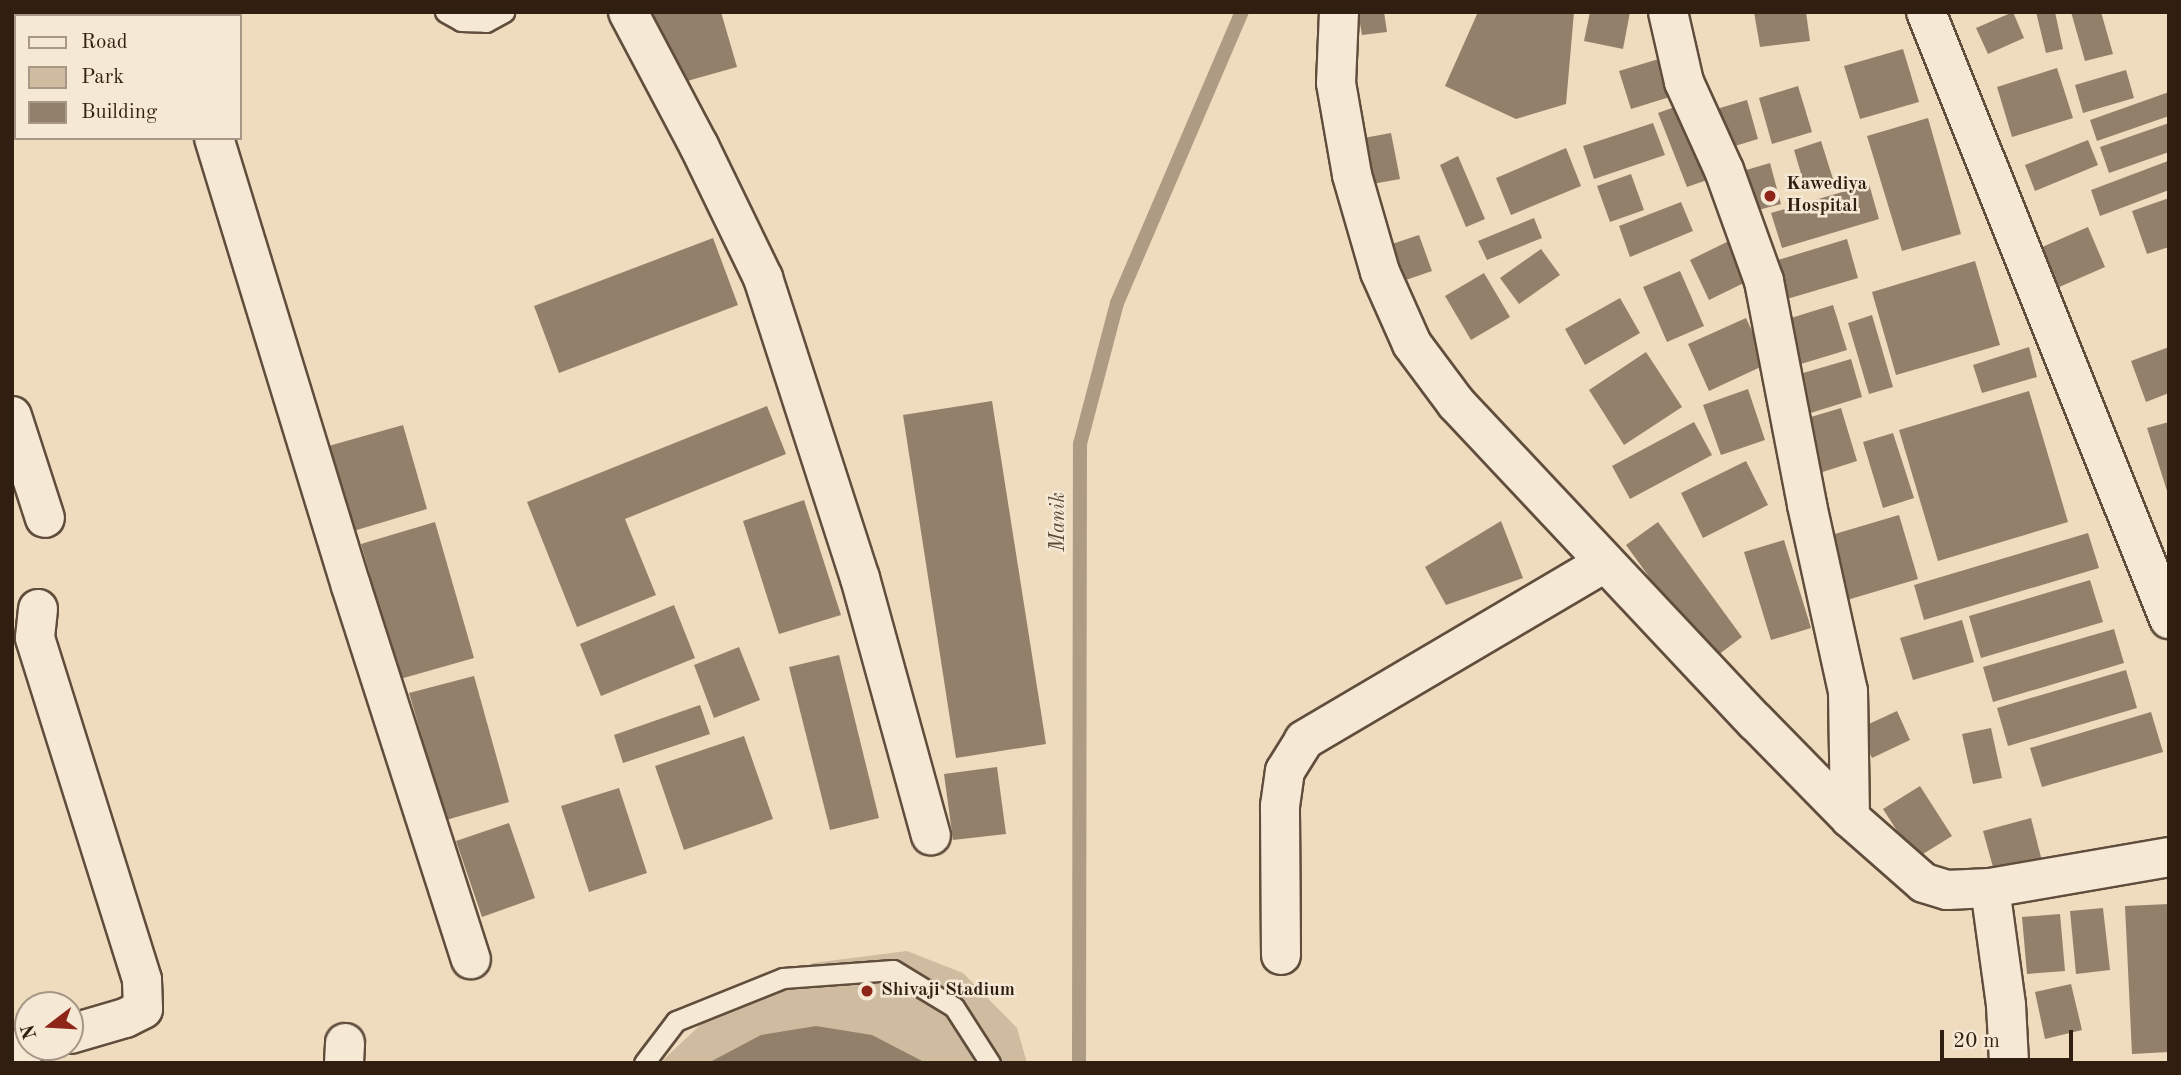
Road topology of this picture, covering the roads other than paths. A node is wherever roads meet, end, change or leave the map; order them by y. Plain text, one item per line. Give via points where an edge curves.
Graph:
1 (445, 12) edge
2 (503, 12) edge
3 (628, 12) edge
4 (1339, 12) edge
5 (1668, 12) edge
6 (1926, 12) edge
7 (215, 140) edge
8 (12, 416) edge
9 (45, 518) dead end
10 (1604, 563) junction
11 (38, 609) dead end
12 (2169, 619) edge
13 (1850, 818) junction
14 (931, 835) dead end
15 (2169, 857) edge
16 (1990, 888) junction
17 (1281, 955) dead end
18 (471, 959) dead end
19 (84, 1030) edge
20 (644, 1063) edge
21 (990, 1063) edge
22 (2009, 1063) edge

1 - 2 lane via 461,21 486,22
3 - 14 street via 763,278 860,578
4 - 10 street via 1336,83 1352,175 1380,272 1412,344 1456,403
5 - 13 street via 1684,82 1724,170 1764,281 1847,691
6 - 12 street
7 - 18 street
8 - 9 street
10 - 13 street
10 - 17 street via 1304,740 1285,771 1280,806
11 - 19 street via 35,638 142,980 143,1009
13 - 16 street via 1924,883 1947,890
15 - 16 street
16 - 22 street
20 - 21 lane via 676,1021 783,978 893,970 954,1007

